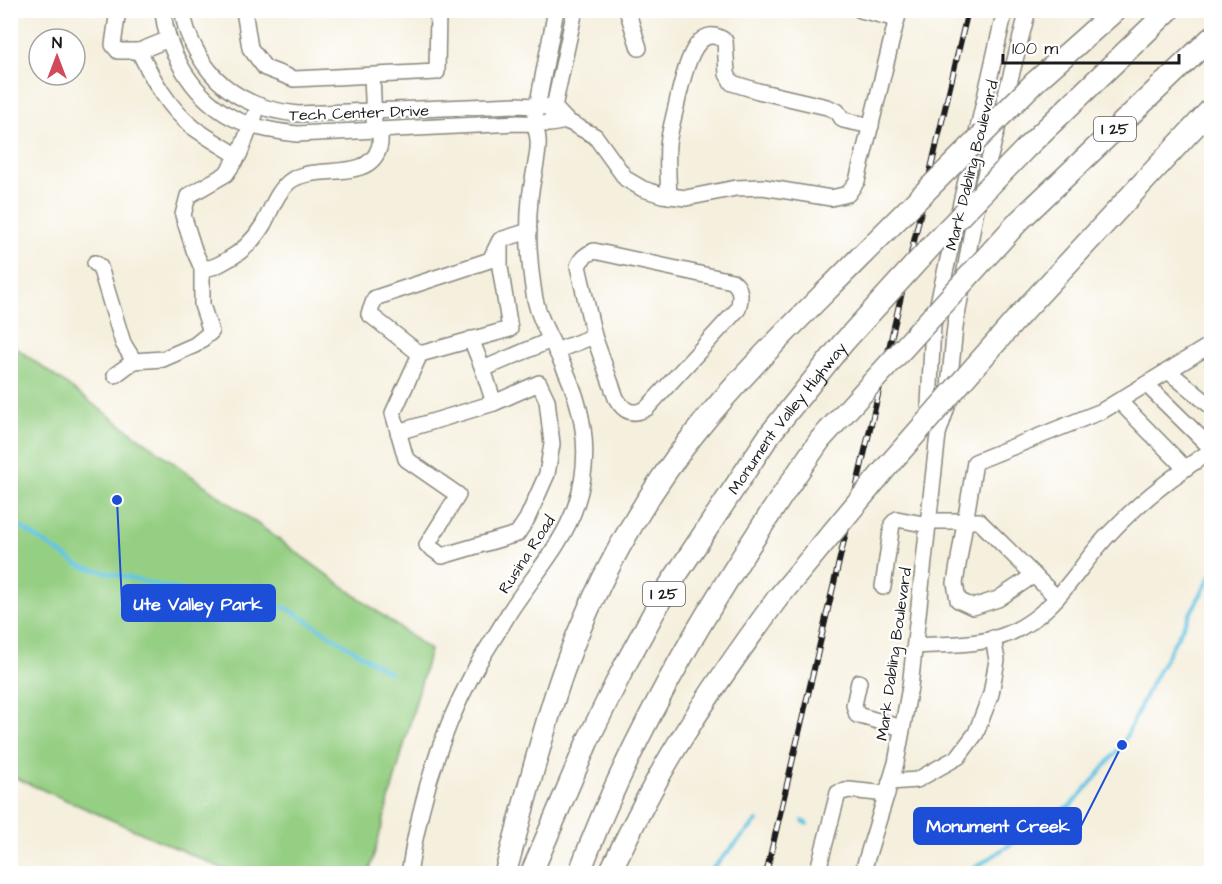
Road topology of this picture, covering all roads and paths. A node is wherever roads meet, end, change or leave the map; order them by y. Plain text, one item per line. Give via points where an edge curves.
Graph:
1 (118, 10) edge
2 (163, 10) edge
3 (183, 10) edge
4 (244, 10) edge
5 (438, 10) edge
6 (556, 10) edge
7 (575, 10) edge
8 (627, 10) edge
9 (861, 10) edge
10 (1005, 10) edge
11 (1028, 10) edge
12 (1101, 10) edge
13 (1116, 10) edge
14 (1169, 10) edge
15 (898, 15) edge
16 (1212, 37) edge
17 (169, 39) junction
18 (639, 48) dead end
19 (139, 51) junction
20 (1056, 59) junction
21 (372, 76) junction
22 (537, 105) junction
23 (258, 106) junction
24 (554, 107) junction
25 (1212, 108) edge
26 (373, 111) junction
27 (567, 122) junction
28 (534, 123) junction
29 (550, 124) junction
30 (251, 125) junction
31 (871, 126) junction
32 (377, 130) junction
33 (538, 141) junction
34 (238, 156) junction
35 (669, 196) junction
36 (529, 231) junction
37 (500, 240) junction
38 (95, 263) dead end
39 (202, 268) junction
40 (594, 336) junction
41 (471, 339) junction
42 (1212, 344) edge
43 (554, 345) junction
44 (420, 354) junction
45 (134, 361) junction
46 (483, 369) junction
47 (1168, 371) junction
48 (115, 375) dead end
49 (1146, 384) junction
50 (1119, 400) junction
51 (494, 402) junction
52 (1212, 407) edge
53 (398, 432) junction
54 (938, 434) junction
55 (1212, 449) edge
56 (1185, 468) junction
57 (966, 521) junction
58 (929, 523) junction
59 (1034, 575) junction
60 (883, 588) dead end
61 (1057, 598) junction
62 (993, 638) junction
63 (915, 646) junction
64 (860, 682) dead end
65 (902, 728) junction
66 (889, 788) junction
67 (409, 873) edge
68 (505, 873) edge
69 (531, 873) edge
70 (579, 873) edge
71 (609, 873) edge
72 (823, 873) edge
73 (862, 873) edge

1 - 19 street via 113,45 118,51
2 - 17 street, Tech Center Drive
3 - 23 street, Tech Center Drive via 191,42 205,67 220,85
4 - 21 street via 250,48 265,68 294,80
5 - 21 street via 437,72
6 - 22 street
7 - 24 street
8 - 18 street
9 - 15 street
10 - 54 street, Mark Dabling Boulevard via 933,325 929,405
11 - 54 street, Mark Dabling Boulevard via 975,214 955,327 947,407
12 - 20 highway
13 - 20 highway
14 - 69 highway, Monument Valley Highway / I 25, bridge via 935,242 843,343 770,434 665,592 623,669
15 - 31 street
16 - 70 highway, I 25, bridge via 1019,221 820,440 759,530 668,680
17 - 19 street
17 - 30 street, Tech Center Drive via 189,78 207,99 226,114
19 - 34 street via 151,77 192,126
20 - 68 highway, bridge via 746,373 693,435 655,490 590,607 564,671
21 - 26 street
22 - 24 street, Tech Center Drive
22 - 26 street, Tech Center Drive
22 - 28 street
23 - 26 street, Tech Center Drive via 298,114
23 - 30 street
24 - 27 street
24 - 29 street
25 - 71 highway, bridge via 1020,315 777,599 682,737
26 - 32 street
27 - 29 street, Tech Center Drive
27 - 35 street via 595,136 626,179 643,189
28 - 29 street, Tech Center Drive
28 - 32 street, Tech Center Drive
28 - 33 street, Rusina Road
29 - 33 street, Rusina Road
30 - 32 street, Tech Center Drive via 297,134
30 - 34 street
31 - 35 street via 857,181 848,194 831,198 763,187 686,198
31 - 35 street via 843,120 837,111 827,107 732,82 727,74 725,40 711,36 697,44 685,69 668,145
32 - 39 street via 380,147 373,159 362,167 321,172 291,181 242,251 212,268
33 - 36 street, Rusina Road
34 - 39 street via 226,174 188,196 183,215
36 - 37 street
36 - 43 street, Rusina Road via 540,318
37 - 41 street via 500,267 510,329
37 - 44 street via 490,260 375,298 369,314
38 - 45 street via 100,267 123,343
39 - 45 street via 202,305 211,332 195,345 163,359
40 - 40 street via 578,266 594,251 732,281 740,291 738,309 639,413 621,407
40 - 43 street
41 - 44 street
41 - 46 street
42 - 47 street
43 - 46 street
43 - 67 street, Rusina Road via 583,418 585,464 576,507 457,705 440,745 415,835
44 - 53 street via 393,413
45 - 48 street
46 - 51 street
47 - 49 street
47 - 52 street
49 - 50 street
49 - 55 street
50 - 56 street
50 - 57 street via 1102,411 975,462
51 - 53 street
51 - 53 street via 539,383 547,400 552,444 547,474 517,534 441,556 427,545 458,495 406,459
54 - 58 street, Mark Dabling Boulevard
55 - 56 street
56 - 61 street via 1126,516
57 - 58 street
57 - 59 street via 979,521
57 - 59 street via 955,583 958,600 973,607 999,599
58 - 60 street via 897,519 892,524
58 - 63 street, Mark Dabling Boulevard
59 - 61 street
61 - 62 street via 1028,623
62 - 63 street
62 - 66 street via 997,660 991,694 976,733 958,757 917,780
63 - 65 street, Mark Dabling Boulevard
64 - 65 street via 854,705 857,715
65 - 66 street, Mark Dabling Boulevard
66 - 72 street via 838,793 819,866
66 - 73 street, Mark Dabling Boulevard

